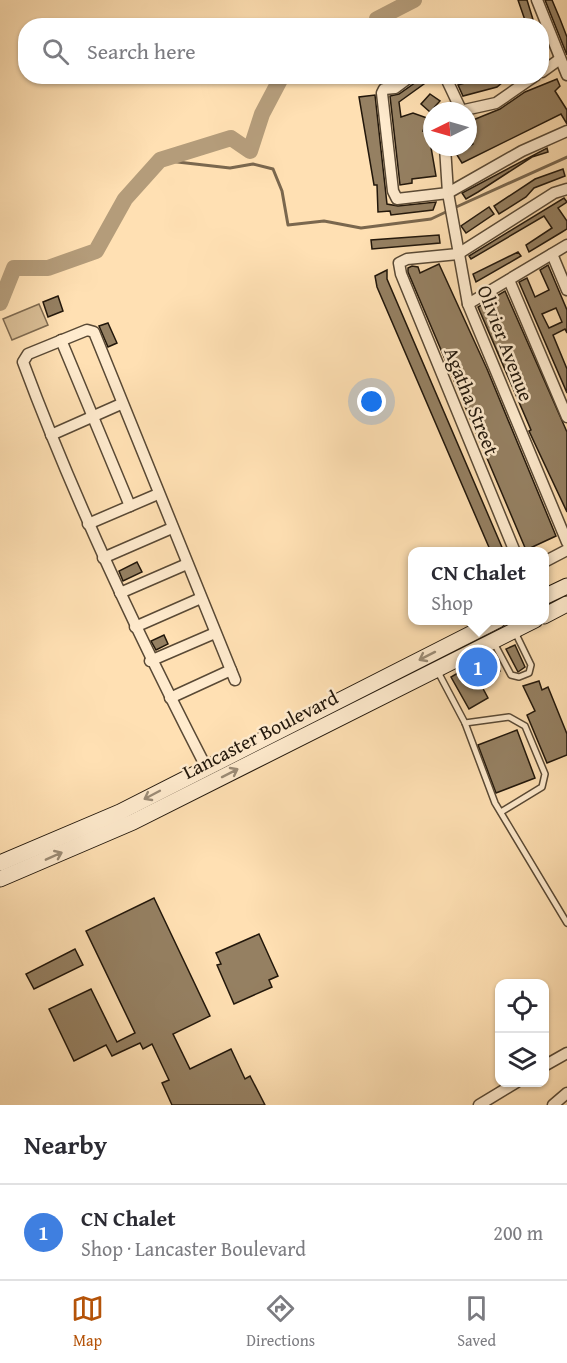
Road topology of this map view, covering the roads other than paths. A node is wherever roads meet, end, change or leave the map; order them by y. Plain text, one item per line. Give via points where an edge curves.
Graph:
1 (537, 0) edge
2 (544, 18) edge
3 (549, 31) edge
4 (560, 59) junction
5 (549, 67) edge
6 (567, 75) edge
7 (400, 84) edge
8 (449, 84) edge
9 (523, 84) edge
10 (456, 102) edge
11 (477, 107) edge
12 (567, 131) edge
13 (446, 156) edge
14 (567, 189) edge
15 (449, 198) junction
16 (567, 245) edge
17 (458, 254) junction
18 (552, 254) junction
19 (509, 279) junction
20 (567, 290) edge
21 (468, 304) junction
22 (62, 340) junction
23 (122, 404) junction
24 (567, 417) edge
25 (93, 418) junction
26 (51, 435) junction
27 (158, 494) junction
28 (130, 506) junction
29 (88, 524) junction
30 (172, 528) junction
31 (567, 542) edge
32 (513, 547) edge
33 (567, 550) edge
34 (103, 558) junction
35 (549, 559) edge
36 (187, 564) junction
37 (567, 586) edge
38 (120, 593) junction
39 (549, 595) edge
40 (201, 598) junction
41 (567, 604) edge
42 (549, 613) edge
43 (490, 625) edge
44 (527, 625) edge
45 (135, 627) junction
46 (515, 631) junction
47 (215, 633) junction
48 (493, 641) junction
49 (150, 661) junction
50 (436, 669) junction
51 (170, 698) junction
52 (335, 702) junction
53 (342, 717) junction
54 (465, 723) junction
55 (206, 767) junction
56 (501, 812) junction
57 (0, 863) edge
58 (0, 879) edge
59 (567, 923) edge
60 (567, 1053) edge
61 (549, 1063) edge
62 (510, 1087) edge
63 (567, 1093) edge
64 (479, 1105) edge
65 (553, 1105) edge

1 - 2 street
3 - 4 street
4 - 5 street
4 - 6 street
7 - 15 street via 382,93 395,198
8 - 10 street
9 - 11 street via 496,103
12 - 15 street via 522,151
13 - 15 street, Olivier Avenue
14 - 17 street via 554,193
15 - 17 street, Olivier Avenue
16 - 18 street
17 - 21 street, Olivier Avenue
17 - 32 street, Agatha Street via 407,259 399,263 401,274
18 - 19 street
18 - 20 street
19 - 21 street
19 - 24 street
21 - 31 street, Olivier Avenue
22 - 23 street via 87,330 94,332
22 - 25 street
22 - 26 street via 28,354 23,362
23 - 25 street
23 - 27 street
25 - 26 street
25 - 28 street
26 - 29 street
27 - 28 street
27 - 30 street
28 - 29 street
29 - 34 street
30 - 34 street
30 - 36 street
33 - 35 street
34 - 38 street
36 - 38 street
36 - 40 street
37 - 39 main road
38 - 45 street
40 - 45 street
40 - 47 street
41 - 42 main road
43 -> 52 main road, Lancaster Boulevard
44 - 46 main road, Lancaster Boulevard
45 - 49 street
46 - 48 main road, Lancaster Boulevard
46 - 48 lane via 531,665 529,673 511,675
47 - 49 street
47 - 51 street via 233,675
48 - 50 main road, Lancaster Boulevard
49 - 51 street
50 - 53 main road, Lancaster Boulevard
50 - 54 lane
51 - 55 street
52 - 53 main road
52 - 55 main road, Lancaster Boulevard
58 -> 53 main road, Lancaster Boulevard via 133,822
54 - 56 lane
54 - 56 lane via 497,718 518,720 525,726 545,774 542,787
55 -> 57 main road, Lancaster Boulevard via 120,812
56 - 59 lane
60 - 61 street
62 - 64 street
63 - 65 street

